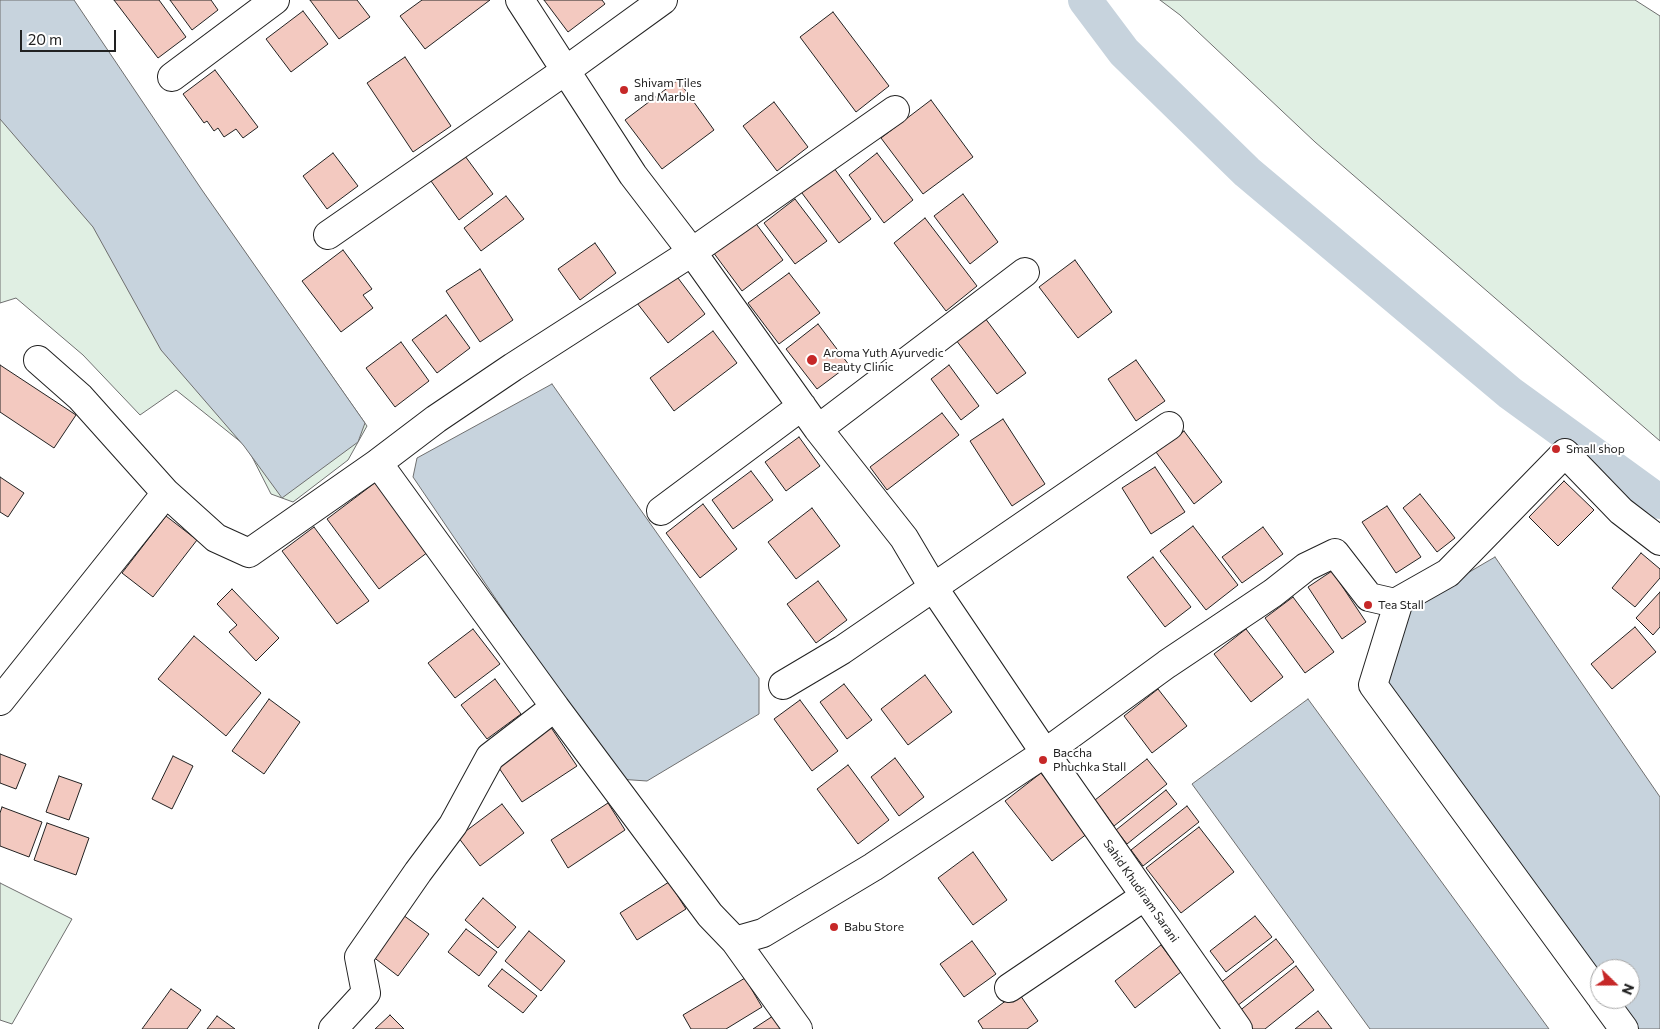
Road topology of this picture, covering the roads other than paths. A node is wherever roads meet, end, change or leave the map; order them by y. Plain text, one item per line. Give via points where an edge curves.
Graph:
1 (275, 0) edge
2 (520, 0) edge
3 (664, 0) edge
4 (565, 71) junction
5 (172, 77) dead end
6 (895, 110) dead end
7 (328, 235) dead end
8 (692, 252) junction
9 (1025, 272) dead end
10 (38, 360) dead end
11 (802, 406) junction
12 (1169, 426) dead end
13 (818, 429) junction
14 (378, 463) junction
15 (166, 493) junction
16 (661, 511) dead end
17 (1660, 541) edge
18 (933, 586) junction
19 (1398, 601) junction
20 (782, 685) dead end
21 (0, 701) edge
22 (555, 707) junction
23 (1045, 753) junction
24 (1145, 896) junction
25 (735, 941) junction
26 (1590, 982) edge
27 (1009, 988) dead end
28 (1609, 1009) edge
29 (333, 1029) edge
30 (798, 1029) edge
31 (1238, 1029) edge
32 (1624, 1029) edge

1 - 5 street
2 - 4 street, Sahid Khudiram Sarani
3 - 4 street
4 - 7 street
4 - 8 street, Sahid Khudiram Sarani via 632,175
6 - 8 street
8 - 11 street, Sahid Khudiram Sarani
8 - 14 street via 513,367
9 - 13 street
10 - 15 street via 80,397
11 - 13 street, Sahid Khudiram Sarani
11 - 16 street
12 - 18 street
13 - 18 street, Sahid Khudiram Sarani via 904,538
14 - 15 street via 249,554 216,538
14 - 22 street
15 - 21 street
17 - 19 street via 1621,511 1565,453 1448,573
18 - 20 street via 842,650
18 - 23 street, Sahid Khudiram Sarani
19 - 23 street via 1369,597 1335,553 1306,568
19 - 26 street via 1373,685
22 - 25 street via 710,915
22 - 29 street via 490,757 453,825 359,957 366,993
23 - 24 street, Sahid Khudiram Sarani
23 - 25 street via 873,867 763,933
24 - 27 street
24 - 31 street, Sahid Khudiram Sarani
25 - 30 street
28 - 32 street

